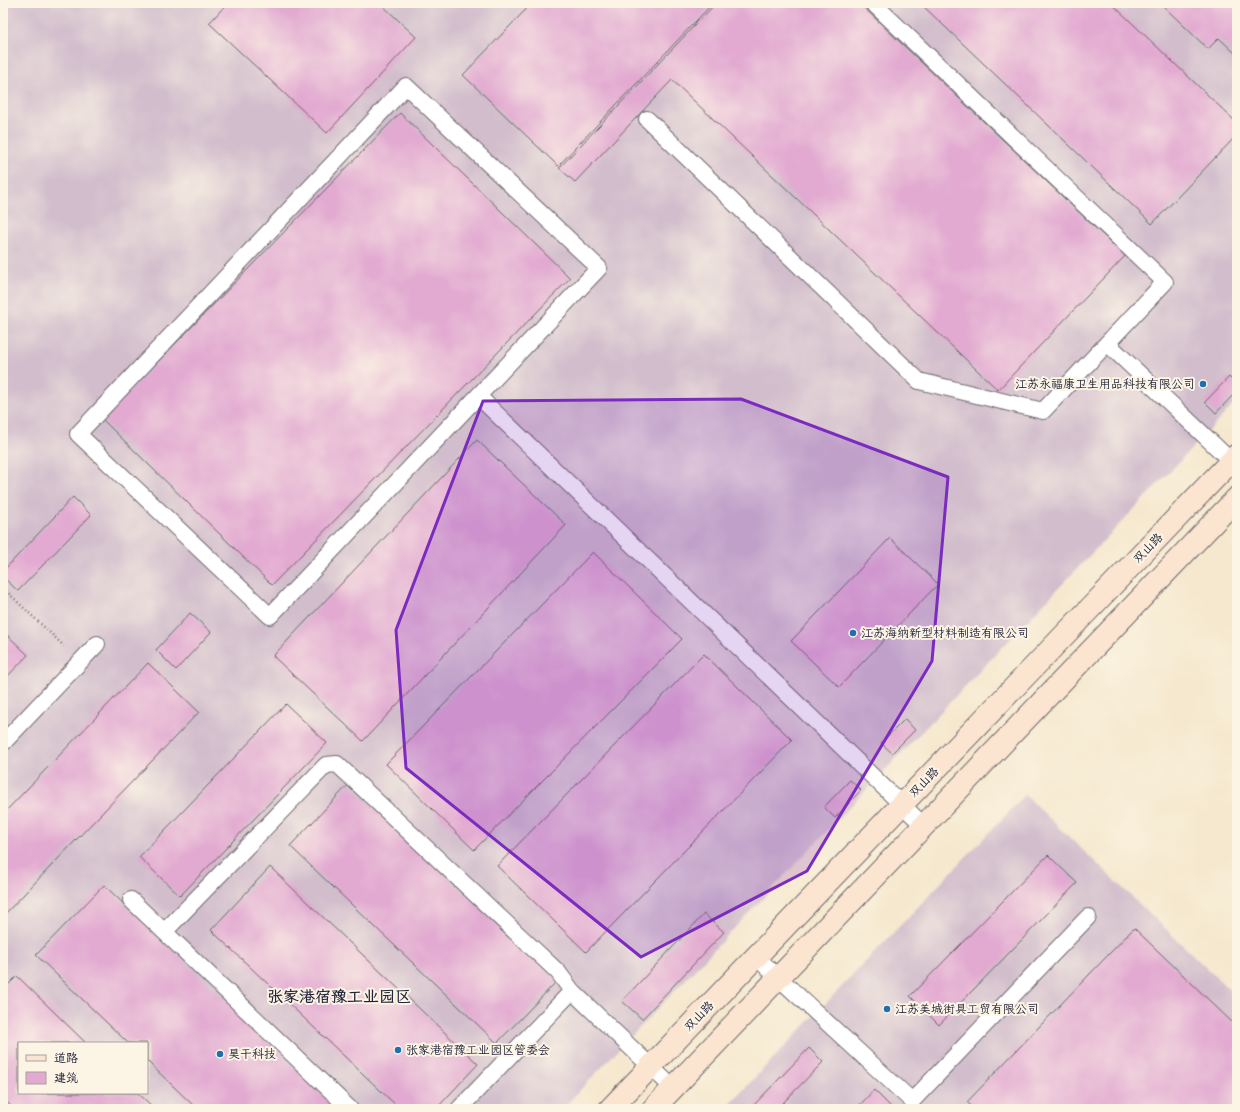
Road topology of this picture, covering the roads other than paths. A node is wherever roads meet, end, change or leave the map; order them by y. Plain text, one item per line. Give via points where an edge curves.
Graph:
1 (873, 3) edge
2 (647, 119) dead end
3 (1107, 343) junction
4 (478, 396) junction
5 (1234, 458) edge
6 (1237, 498) edge
7 (97, 644) dead end
8 (3, 743) edge
9 (902, 805) junction
10 (924, 826) junction
11 (131, 900) dead end
12 (1088, 917) dead end
13 (164, 932) junction
14 (756, 957) junction
15 (778, 978) junction
16 (572, 991) junction
17 (651, 1066) junction
18 (673, 1088) junction
19 (350, 1109) edge
20 (459, 1109) edge
21 (610, 1109) edge
22 (653, 1109) edge

1 - 3 lane via 1165,282
2 - 3 lane via 919,381 1043,411
3 - 5 lane
4 - 4 lane via 599,268 406,86 78,434 270,616
4 - 9 lane
5 - 9 street, 双山路
6 - 10 street
7 - 8 lane
9 - 10 lane
9 - 14 street, 双山路
10 - 15 street
11 - 13 lane
12 - 15 lane via 912,1101
13 - 16 lane via 326,765 337,764 558,972
13 - 19 lane
14 - 15 lane
14 - 17 street, 双山路
15 - 18 street
16 - 17 lane
16 - 20 lane
17 - 18 lane
17 - 21 street, 双山路
18 - 22 street

